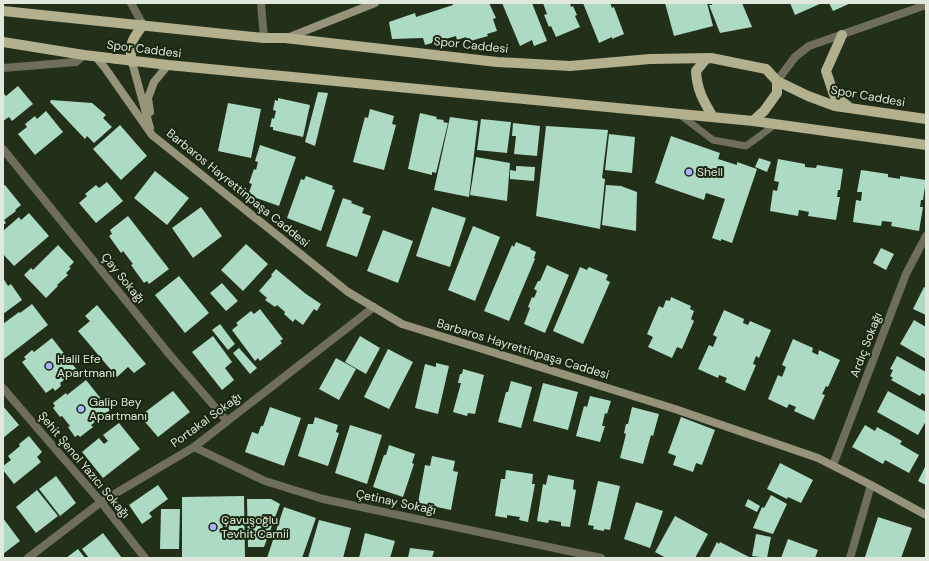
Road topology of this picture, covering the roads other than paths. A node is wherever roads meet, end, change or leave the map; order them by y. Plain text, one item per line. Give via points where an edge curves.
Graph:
1 (131, 3) edge
2 (261, 3) edge
3 (375, 3) edge
4 (926, 5) edge
5 (3, 11) edge
6 (143, 25) junction
7 (842, 34) junction
8 (264, 38) junction
9 (285, 38) junction
10 (3, 42) edge
11 (84, 55) junction
12 (96, 57) junction
13 (706, 59) junction
14 (132, 62) junction
15 (168, 66) junction
16 (3, 68) edge
17 (777, 80) junction
18 (850, 108) junction
19 (679, 114) junction
20 (713, 117) junction
21 (926, 119) edge
22 (753, 121) junction
23 (776, 124) junction
24 (152, 135) junction
25 (926, 145) edge
26 (3, 149) edge
27 (926, 236) edge
28 (374, 307) junction
29 (3, 388) edge
30 (227, 421) junction
31 (194, 447) junction
32 (833, 466) junction
33 (872, 485) junction
34 (101, 502) junction
35 (926, 515) edge
36 (28, 558) edge
37 (145, 558) edge
38 (600, 558) edge
39 (850, 558) edge

1 - 6 street
2 - 8 street
3 - 9 street
4 - 7 street
5 - 6 main road, Spor Caddesi
6 - 8 main road, Spor Caddesi
6 - 14 main road via 131,45
7 - 17 street via 809,46 795,57
7 - 18 main road via 826,71 834,95
8 - 9 main road, Spor Caddesi
9 - 13 main road, Spor Caddesi via 497,62 570,66
10 - 11 main road, Spor Caddesi
11 - 12 main road, Spor Caddesi
11 - 16 street via 76,62
12 - 14 main road, Spor Caddesi
12 - 24 street, Barbaros Hayrettinpaşa Caddesi
13 - 17 main road, Spor Caddesi via 766,69
13 - 20 main road via 696,71 697,83
14 - 15 main road, Spor Caddesi
14 - 24 street, Barbaros Hayrettinpaşa Caddesi
15 - 19 main road, Spor Caddesi
15 - 24 street, Barbaros Hayrettinpaşa Caddesi via 154,82 148,98
17 - 18 main road, Spor Caddesi via 814,98 835,106
17 - 22 main road via 777,93
18 - 21 main road, Spor Caddesi
19 - 20 main road, Spor Caddesi
19 - 23 lane via 713,140 746,146
20 - 22 main road, Spor Caddesi
22 - 23 main road, Spor Caddesi
23 - 25 main road, Spor Caddesi
24 - 28 street, Barbaros Hayrettinpaşa Caddesi via 348,292
26 - 30 street, Çay Sokağı via 169,354
27 - 32 street, Ardıç Sokağı via 906,274
28 - 30 street, Portakal Sokağı
28 - 32 street, Barbaros Hayrettinpaşa Caddesi via 402,324 675,408 818,458
29 - 34 street, Şehit Şenol Yazıcı Sokağı
30 - 31 street, Portakal Sokağı
31 - 34 street, Portakal Sokağı
31 - 38 street, Çetinay Sokağı via 265,481 323,499
32 - 33 street, Barbaros Hayrettinpaşa Caddesi
33 - 35 street, Barbaros Hayrettinpaşa Caddesi
33 - 39 street
34 - 36 street, Portakal Sokağı
34 - 37 street, Şehit Şenol Yazıcı Sokağı

